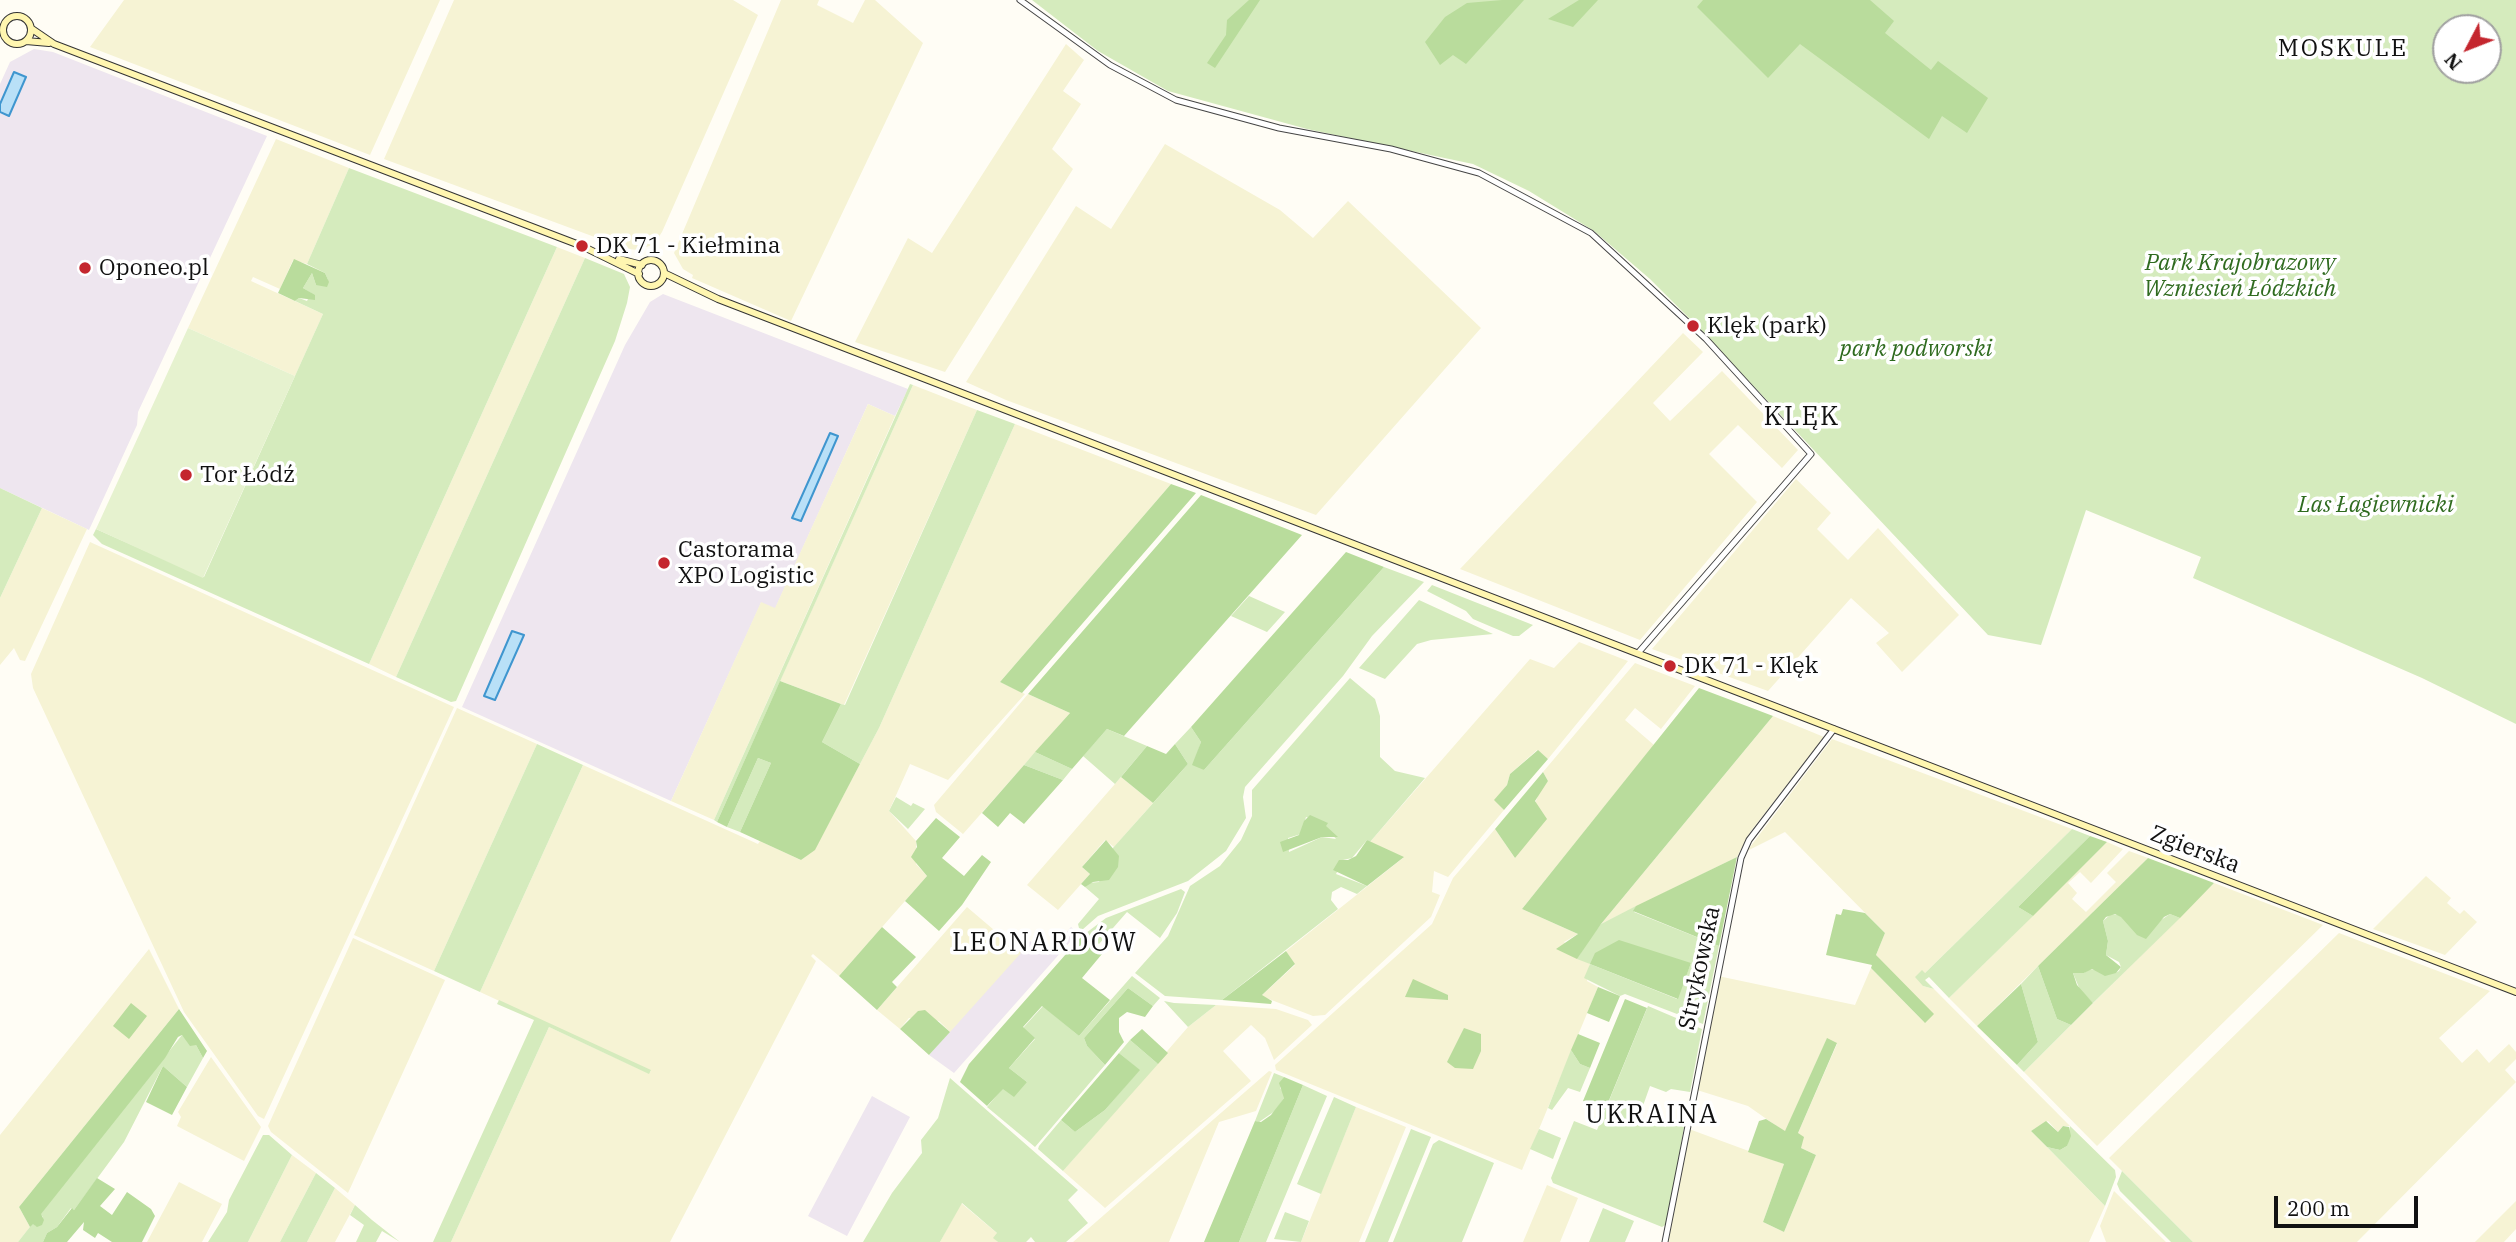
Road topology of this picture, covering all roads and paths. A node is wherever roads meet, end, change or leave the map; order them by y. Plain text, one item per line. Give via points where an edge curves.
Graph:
1 (1020, 0) edge
2 (4, 20) edge
3 (32, 29) junction
4 (1, 30) edge
5 (26, 41) junction
6 (54, 44) junction
7 (607, 256) junction
8 (642, 265) junction
9 (664, 273) junction
10 (639, 274) junction
11 (660, 283) junction
12 (695, 290) junction
13 (1637, 653) junction
14 (1834, 729) junction
15 (2516, 992) edge
16 (1665, 1242) edge

1 - 13 street via 1110,65 1176,100 1479,173 1591,233 1706,339 1811,454
2 - 3 main road via 21,16
2 - 4 main road
3 - 5 main road
3 - 6 main road
4 - 5 main road via 13,44
5 - 6 main road
6 - 7 main road
7 - 8 main road
7 - 10 main road
8 - 9 main road via 655,261
8 - 10 main road
9 - 11 main road
9 - 12 main road
10 - 11 main road via 648,285
11 - 12 main road
12 - 13 main road, Zgierska
13 - 14 main road, Zgierska
14 - 15 main road, Zgierska
14 - 16 street, Strykowska via 1749,840 1741,858

